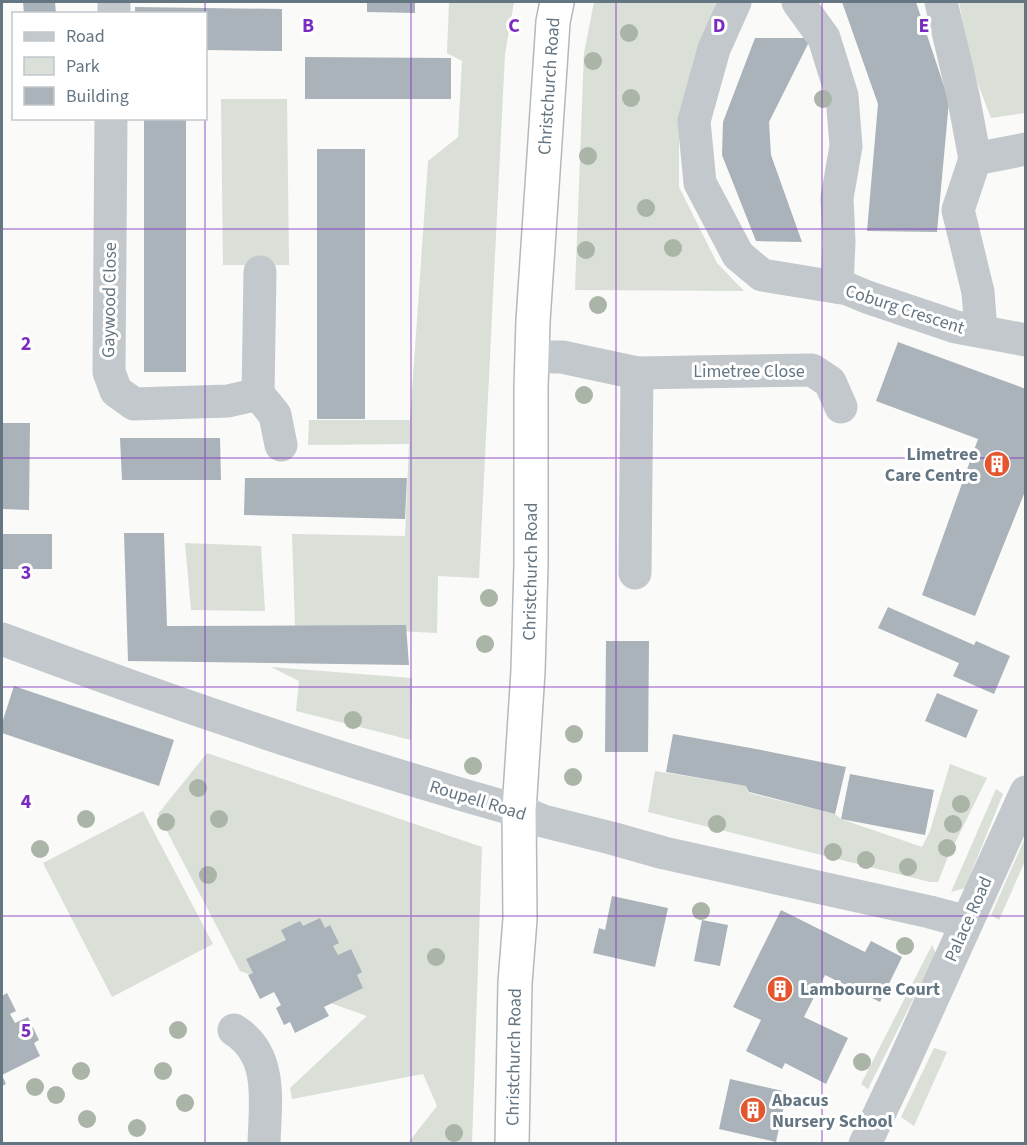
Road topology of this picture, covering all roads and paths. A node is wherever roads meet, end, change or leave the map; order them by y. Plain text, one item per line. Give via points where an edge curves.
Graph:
1 (557, 2) edge
2 (735, 2) edge
3 (798, 2) edge
4 (941, 2) edge
5 (111, 120) edge
6 (1026, 149) edge
7 (975, 159) junction
8 (260, 272) dead end
9 (837, 287) junction
10 (981, 332) junction
11 (1026, 340) edge
12 (532, 357) junction
13 (637, 373) junction
14 (258, 394) junction
15 (841, 407) dead end
16 (281, 445) dead end
17 (635, 573) dead end
18 (2, 639) edge
19 (1026, 792) edge
20 (519, 811) junction
21 (967, 922) junction
22 (234, 1030) dead end
23 (264, 1143) edge
24 (512, 1143) edge
25 (865, 1143) edge

1 - 12 highway, Christchurch Road
2 - 9 street, Coburg Crescent via 714,50 694,121 700,183 738,255 762,275
3 - 9 street via 825,38 842,96 846,146 837,198
4 - 7 street
5 - 14 street, Gaywood Close via 109,372 116,391 134,404 228,401
6 - 7 street
7 - 10 street via 958,210 978,292
8 - 14 street
9 - 10 street, Coburg Crescent
10 - 11 street, Coburg Crescent
12 - 13 street, Limetree Close via 562,357
12 - 20 highway, Christchurch Road via 528,671
13 - 15 street, Limetree Close via 812,370 830,382
13 - 17 street
14 - 16 street via 275,415
18 - 20 street, Roupell Road via 249,729
19 - 21 street, Palace Road
20 - 21 street, Roupell Road via 664,853
20 - 24 highway, Christchurch Road via 520,919
21 - 25 street, Palace Road
22 - 23 street via 255,1047 261,1061 266,1103

